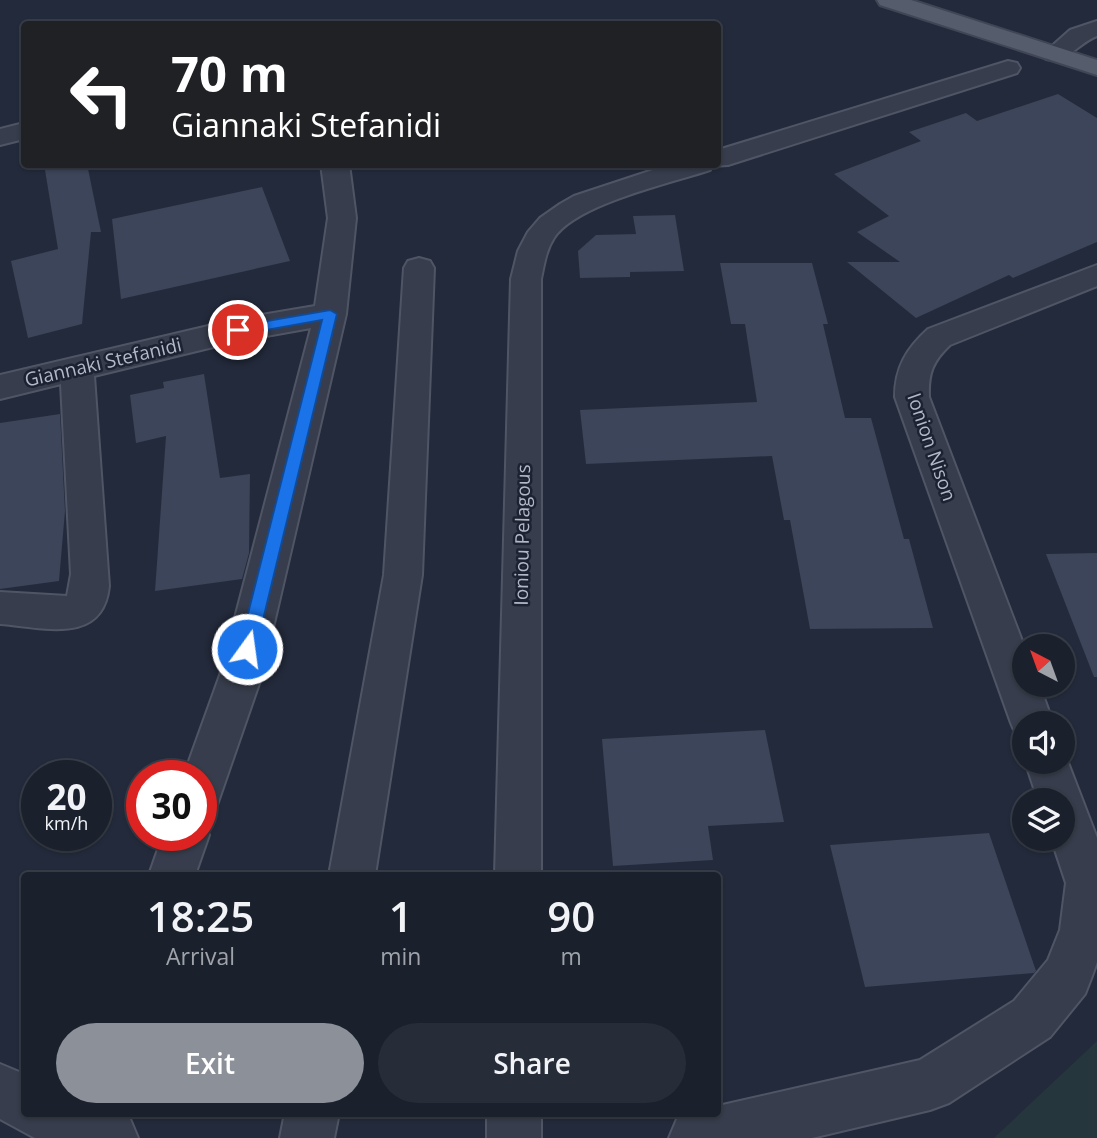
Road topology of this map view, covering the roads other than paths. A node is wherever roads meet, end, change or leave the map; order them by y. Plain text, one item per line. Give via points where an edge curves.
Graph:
1 (888, 0) edge
2 (1097, 28) edge
3 (1055, 54) junction
4 (1008, 68) dead end
5 (1097, 68) edge
6 (21, 132) edge
7 (0, 137) edge
8 (721, 158) edge
9 (336, 168) edge
10 (688, 168) edge
11 (419, 268) dead end
12 (1097, 275) edge
13 (330, 314) junction
14 (77, 369) junction
15 (0, 387) edge
16 (0, 608) edge
17 (1028, 711) edge
18 (211, 760) edge
19 (1075, 840) edge
20 (180, 851) edge
21 (173, 872) edge
22 (353, 872) edge
23 (518, 872) edge
24 (0, 1090) edge
25 (21, 1101) edge
26 (311, 1117) edge
27 (514, 1117) edge
28 (307, 1138) edge
29 (514, 1138) edge
30 (696, 1138) edge

1 - 3 main road
2 - 3 street
3 - 5 main road
4 - 8 street
6 - 7 street
9 - 13 street via 342,218
10 - 23 street, Ioniou Pelagous via 584,202 541,230 532,250 526,279
11 - 22 street via 403,575
12 - 17 street, Ionion Nison via 939,337 923,351 911,376 912,397
13 - 14 street, Giannaki Stefanidi via 238,330
13 - 18 street via 241,675
14 - 15 street, Giannaki Stefanidi
14 - 16 street via 88,600 73,613
19 - 30 street via 1090,883 1084,930 1067,976 1032,1019 930,1084
20 - 21 street
24 - 25 street
26 - 28 street
27 - 29 street

